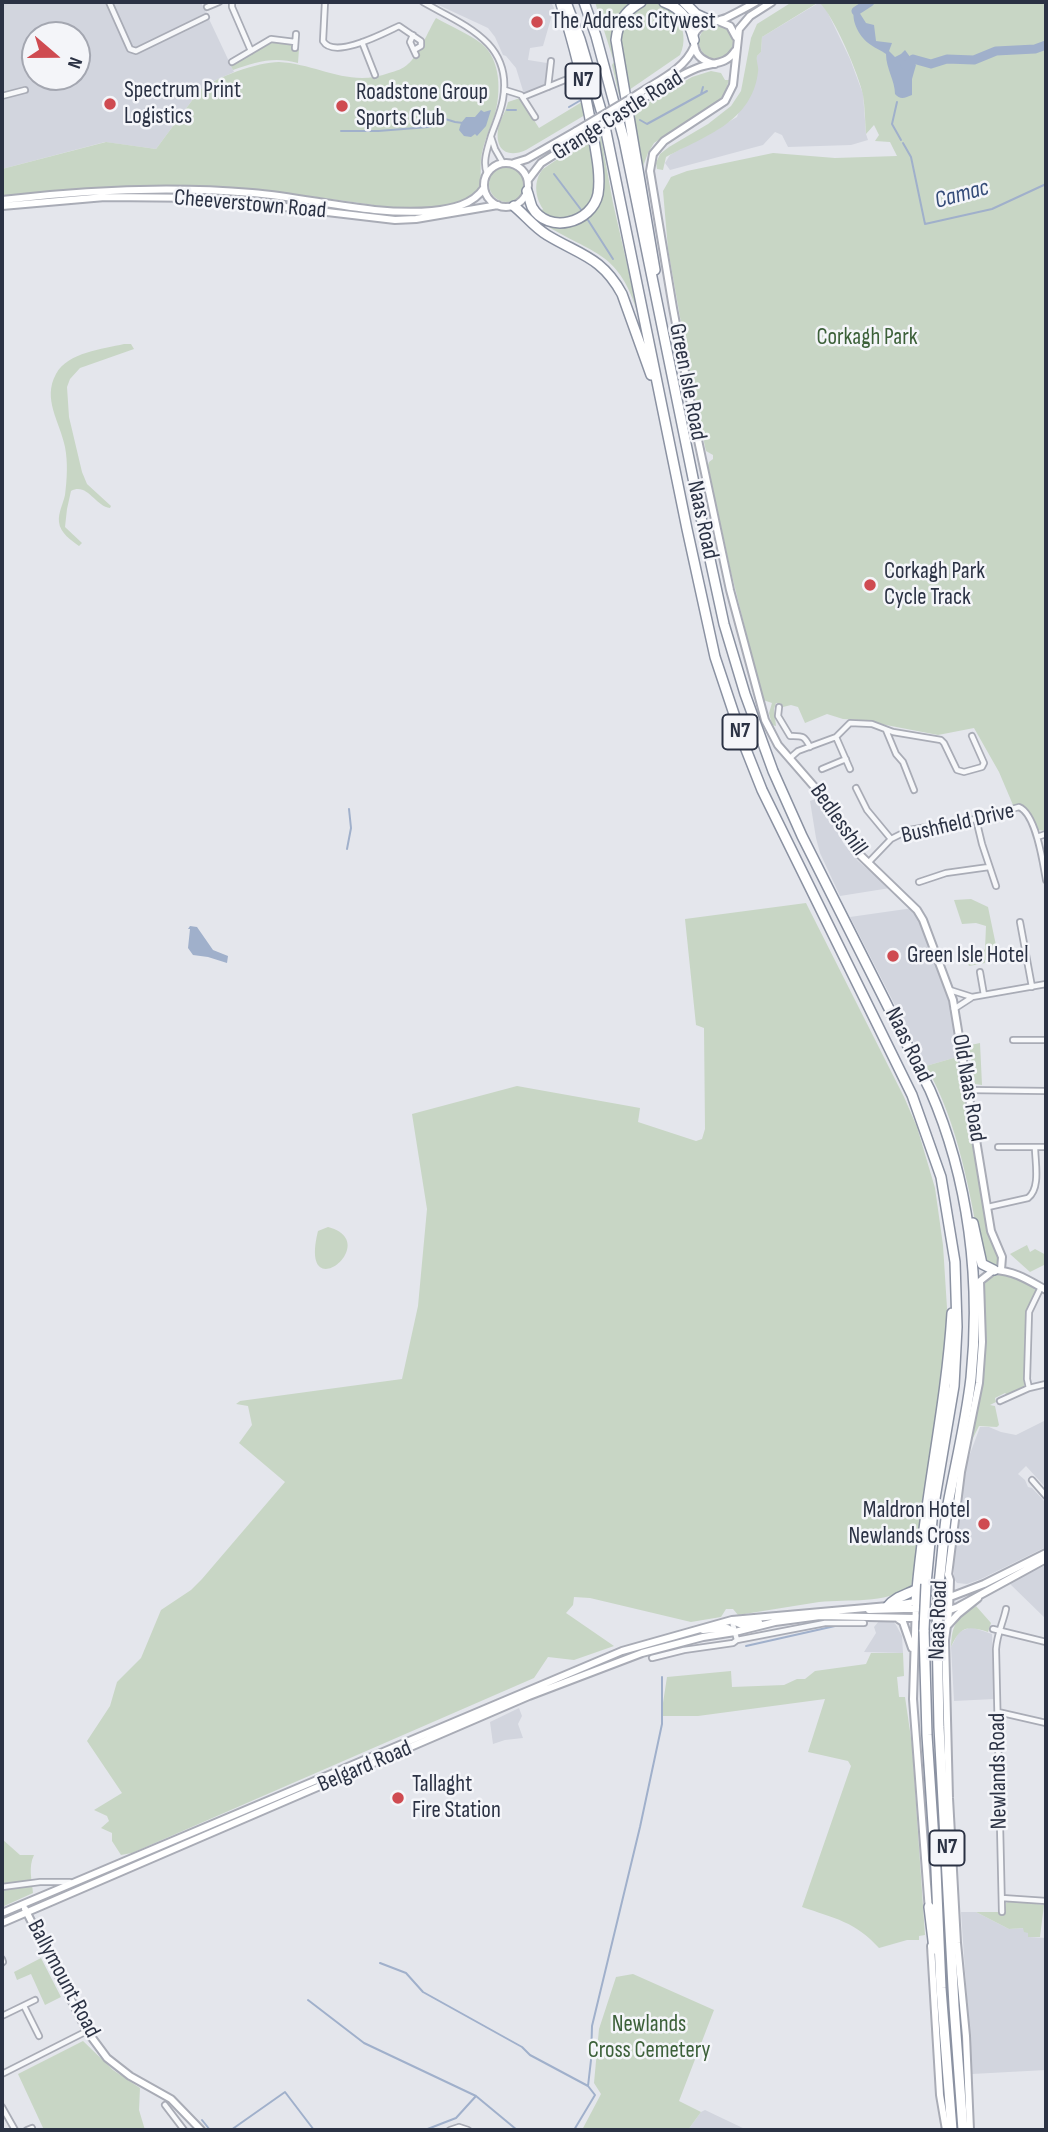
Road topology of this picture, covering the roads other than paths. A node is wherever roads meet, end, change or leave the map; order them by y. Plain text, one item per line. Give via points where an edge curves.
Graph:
1 (109, 2) edge
2 (219, 2) edge
3 (239, 2) edge
4 (325, 2) edge
5 (423, 2) edge
6 (560, 2) edge
7 (566, 2) edge
8 (584, 2) edge
9 (641, 2) edge
10 (664, 2) edge
11 (684, 2) edge
12 (756, 2) edge
13 (772, 2) edge
14 (232, 3) edge
15 (207, 7) dead end
16 (206, 17) dead end
17 (715, 21) junction
18 (296, 34) dead end
19 (413, 35) junction
20 (736, 37) junction
21 (362, 42) junction
22 (694, 43) junction
23 (736, 50) junction
24 (251, 51) junction
25 (551, 61) dead end
26 (232, 62) dead end
27 (717, 64) junction
28 (375, 75) dead end
29 (733, 75) junction
30 (565, 80) dead end
31 (548, 87) junction
32 (505, 90) junction
33 (21, 91) edge
34 (2, 96) edge
35 (523, 97) junction
36 (639, 97) junction
37 (535, 117) dead end
38 (577, 135) junction
39 (491, 136) junction
40 (503, 163) junction
41 (512, 163) junction
42 (487, 173) junction
43 (528, 180) junction
44 (484, 188) junction
45 (527, 191) junction
46 (2, 200) edge
47 (498, 205) junction
48 (2, 206) edge
49 (514, 206) junction
50 (669, 369) junction
51 (662, 407) junction
52 (779, 707) dead end
53 (885, 729) junction
54 (972, 736) dead end
55 (836, 737) junction
56 (810, 747) junction
57 (790, 758) junction
58 (846, 760) junction
59 (822, 769) dead end
60 (850, 769) dead end
61 (856, 788) dead end
62 (914, 790) dead end
63 (976, 819) junction
64 (1046, 834) edge
65 (1037, 837) junction
66 (891, 839) junction
67 (868, 863) junction
68 (989, 867) junction
69 (1046, 880) edge
70 (919, 882) dead end
71 (996, 886) dead end
72 (917, 910) joint
73 (1020, 922) dead end
74 (980, 972) dead end
75 (1046, 984) edge
76 (1032, 986) junction
77 (950, 990) junction
78 (984, 995) junction
79 (972, 997) junction
80 (954, 1009) junction
81 (1013, 1040) dead end
82 (1046, 1040) edge
83 (968, 1090) junction
84 (1046, 1091) edge
85 (998, 1147) dead end
86 (1035, 1147) junction
87 (1046, 1147) edge
88 (958, 1171) junction
89 (988, 1207) junction
90 (972, 1257) junction
91 (998, 1270) junction
92 (1044, 1289) edge
93 (1046, 1384) edge
94 (1029, 1388) junction
95 (1000, 1401) dead end
96 (968, 1431) junction
97 (1032, 1480) dead end
98 (1046, 1496) edge
99 (1046, 1553) edge
100 (1046, 1559) edge
101 (948, 1574) junction
102 (950, 1585) junction
103 (921, 1587) junction
104 (989, 1590) junction
105 (963, 1592) junction
106 (948, 1598) junction
107 (916, 1605) junction
108 (888, 1606) junction
109 (851, 1609) junction
110 (1006, 1609) dead end
111 (892, 1617) junction
112 (944, 1617) junction
113 (915, 1618) junction
114 (732, 1620) junction
115 (775, 1622) junction
116 (864, 1623) dead end
117 (694, 1629) junction
118 (996, 1630) junction
119 (735, 1632) junction
120 (737, 1640) junction
121 (1046, 1642) edge
122 (913, 1650) junction
123 (652, 1658) dead end
124 (998, 1712) junction
125 (1046, 1723) edge
126 (387, 1754) junction
127 (79, 1881) junction
128 (2, 1887) edge
129 (1002, 1898) junction
130 (1046, 1901) edge
131 (23, 1904) junction
132 (929, 1907) junction
133 (27, 1912) junction
134 (1002, 1912) dead end
135 (2, 1913) edge
136 (2, 1923) edge
137 (957, 1943) junction
138 (941, 1988) junction
139 (35, 2000) dead end
140 (24, 2006) junction
141 (2, 2016) edge
142 (87, 2031) junction
143 (39, 2036) dead end
144 (959, 2066) junction
145 (3, 2071) edge
146 (165, 2105) dead end
147 (2, 2109) edge
148 (186, 2129) edge
149 (15, 2130) edge
150 (201, 2130) edge
151 (450, 2130) edge
152 (468, 2130) edge
153 (946, 2130) edge
154 (952, 2130) edge
155 (963, 2130) edge
156 (970, 2130) edge

1 - 16 street via 130,49 136,51
2 - 15 street
3 - 14 street
4 - 21 street via 325,45
5 - 32 street via 487,41 500,63
6 - 45 highway, N7 via 583,84 598,193 586,214 566,223 541,216 531,206
7 - 51 highway, Naas Road / N7 via 603,117
8 - 50 highway, Naas Road / N7 via 624,140
9 - 50 highway, N7 via 622,19 616,40
10 - 22 highway via 684,15
11 - 17 highway via 696,14
12 - 17 main road, Grange Castle Road
13 - 20 main road via 743,23
14 - 24 street
17 - 20 main road via 730,26
17 - 22 main road, Grange Castle Road via 698,30
18 - 24 street via 295,45 271,40
19 - 19 street via 410,42 415,52 421,43
19 - 21 street via 399,26
20 - 23 main road
21 - 28 street
22 - 27 main road, Grange Castle Road via 702,59
22 - 36 main road, Grange Castle Road via 681,66
23 - 27 main road, Grange Castle Road
23 - 29 main road, Green Isle Road
24 - 26 street
25 - 31 street
27 - 29 main road
27 - 36 main road, Grange Castle Road via 692,70
29 - 57 main road, Green Isle Road via 725,101 657,147 650,171 730,590 765,720
30 - 31 street
31 - 35 street
32 - 35 street
32 - 39 street
33 - 34 street
35 - 37 street
36 - 38 main road, Grange Castle Road, bridge
38 - 41 main road, Grange Castle Road
38 - 43 main road, Grange Castle Road via 541,163
39 - 40 street
39 - 42 street
40 - 41 main road
40 - 42 main road
41 - 43 main road
42 - 44 main road
43 - 45 main road
44 - 46 main road, Cheeverstown Road via 466,203 416,212 212,190 92,191
44 - 47 main road
45 - 49 main road
47 - 48 main road, Cheeverstown Road via 395,220 208,198 106,197
47 - 49 main road
49 - 51 highway, N7 via 546,234 595,261 615,282
50 - 88 highway, Naas Road / N7 via 724,624 757,729 802,836 930,1090
51 - 103 highway, Naas Road / N7 via 715,657 745,747 786,843 912,1095 941,1177 955,1262 957,1328 954,1386
52 - 56 street via 778,716 790,736 805,737
53 - 54 street via 941,740 957,770 964,772 982,767 985,760
53 - 55 street via 850,723
53 - 62 street
55 - 56 street
55 - 58 street
56 - 57 street
57 - 67 main road, Bedlesshill
58 - 59 street
58 - 60 street
61 - 66 street
63 - 65 street, Bushfield Drive via 1023,808
63 - 66 street, Bushfield Drive via 929,825
63 - 68 street
64 - 65 street
65 - 69 street, Bushfield Drive
66 - 67 street, Bushfield Drive
67 - 72 main road, Bedlesshill
68 - 70 street
68 - 71 street
72 - 77 main road, Old Naas Road
73 - 76 street
74 - 78 street
75 - 76 street
76 - 78 street
77 - 79 street
77 - 80 main road, Old Naas Road
78 - 79 street
79 - 80 street
80 - 83 main road, Old Naas Road
81 - 82 street
83 - 84 street
83 - 89 main road, Old Naas Road
85 - 86 street
86 - 87 street
86 - 89 street via 1033,1195
88 - 90 highway, Naas Road / N7
88 - 91 highway via 982,1264
89 - 91 main road, Old Naas Road via 993,1238 1002,1256
90 - 96 highway via 979,1338
90 - 112 highway, Naas Road / N7, bridge via 971,1378 939,1584
91 - 92 main road via 1021,1275
91 - 96 main road via 980,1281 981,1361
92 - 94 street via 1029,1312
93 - 94 street
94 - 95 street
96 - 101 main road
97 - 98 street
99 - 105 main road, Belgard Road
100 - 104 main road
101 - 102 main road
101 - 106 main road
102 - 105 main road
102 - 106 main road
103 - 107 highway
103 - 108 highway
103 - 138 highway, Naas Road / N7, bridge
104 - 112 main road
104 - 112 main road via 958,1614
105 - 106 main road, Belgard Road
106 - 107 main road, Belgard Road
106 - 112 main road
107 - 108 main road, Belgard Road
107 - 109 main road via 881,1611
107 - 112 main road via 937,1608
107 - 113 main road
108 - 109 main road, Belgard Road
109 - 114 main road, Belgard Road
110 - 118 street, Newlands Road
111 - 113 main road, Belgard Road
111 - 115 main road, Belgard Road via 821,1616
111 - 122 main road via 903,1622
112 - 113 main road, Belgard Road
112 - 137 main road, Naas Road
112 - 144 highway, Naas Road / N7 via 939,1727
113 - 122 main road
114 - 115 main road, Belgard Road via 742,1625
114 - 117 main road, Belgard Road
114 - 119 street
115 - 119 main road, Belgard Road
116 - 120 street via 825,1623
117 - 119 main road, Belgard Road
117 - 126 main road, Belgard Road via 612,1654
118 - 121 street
118 - 124 street, Newlands Road
119 - 120 street
119 - 126 main road, Belgard Road via 642,1653
120 - 123 street
122 - 132 main road
124 - 125 street
124 - 129 street, Newlands Road
126 - 127 main road, Belgard Road
126 - 133 main road, Belgard Road
127 - 128 street
127 - 131 main road, Belgard Road
129 - 130 street
129 - 134 street, Newlands Road
131 - 133 main road, Ballymount Road
131 - 135 main road, Belgard Road
132 - 138 highway
132 - 153 main road
133 - 136 main road, Belgard Road
133 - 142 main road, Ballymount Road
137 - 144 highway, N7
137 - 156 main road, Naas Road
138 - 154 highway, Naas Road / N7
139 - 140 street
140 - 141 street
140 - 143 street
142 - 145 street
142 - 150 main road, Ballymount Road via 114,2064 171,2099
144 - 155 highway, Naas Road / N7
146 - 148 street
147 - 149 street
151 - 152 street

